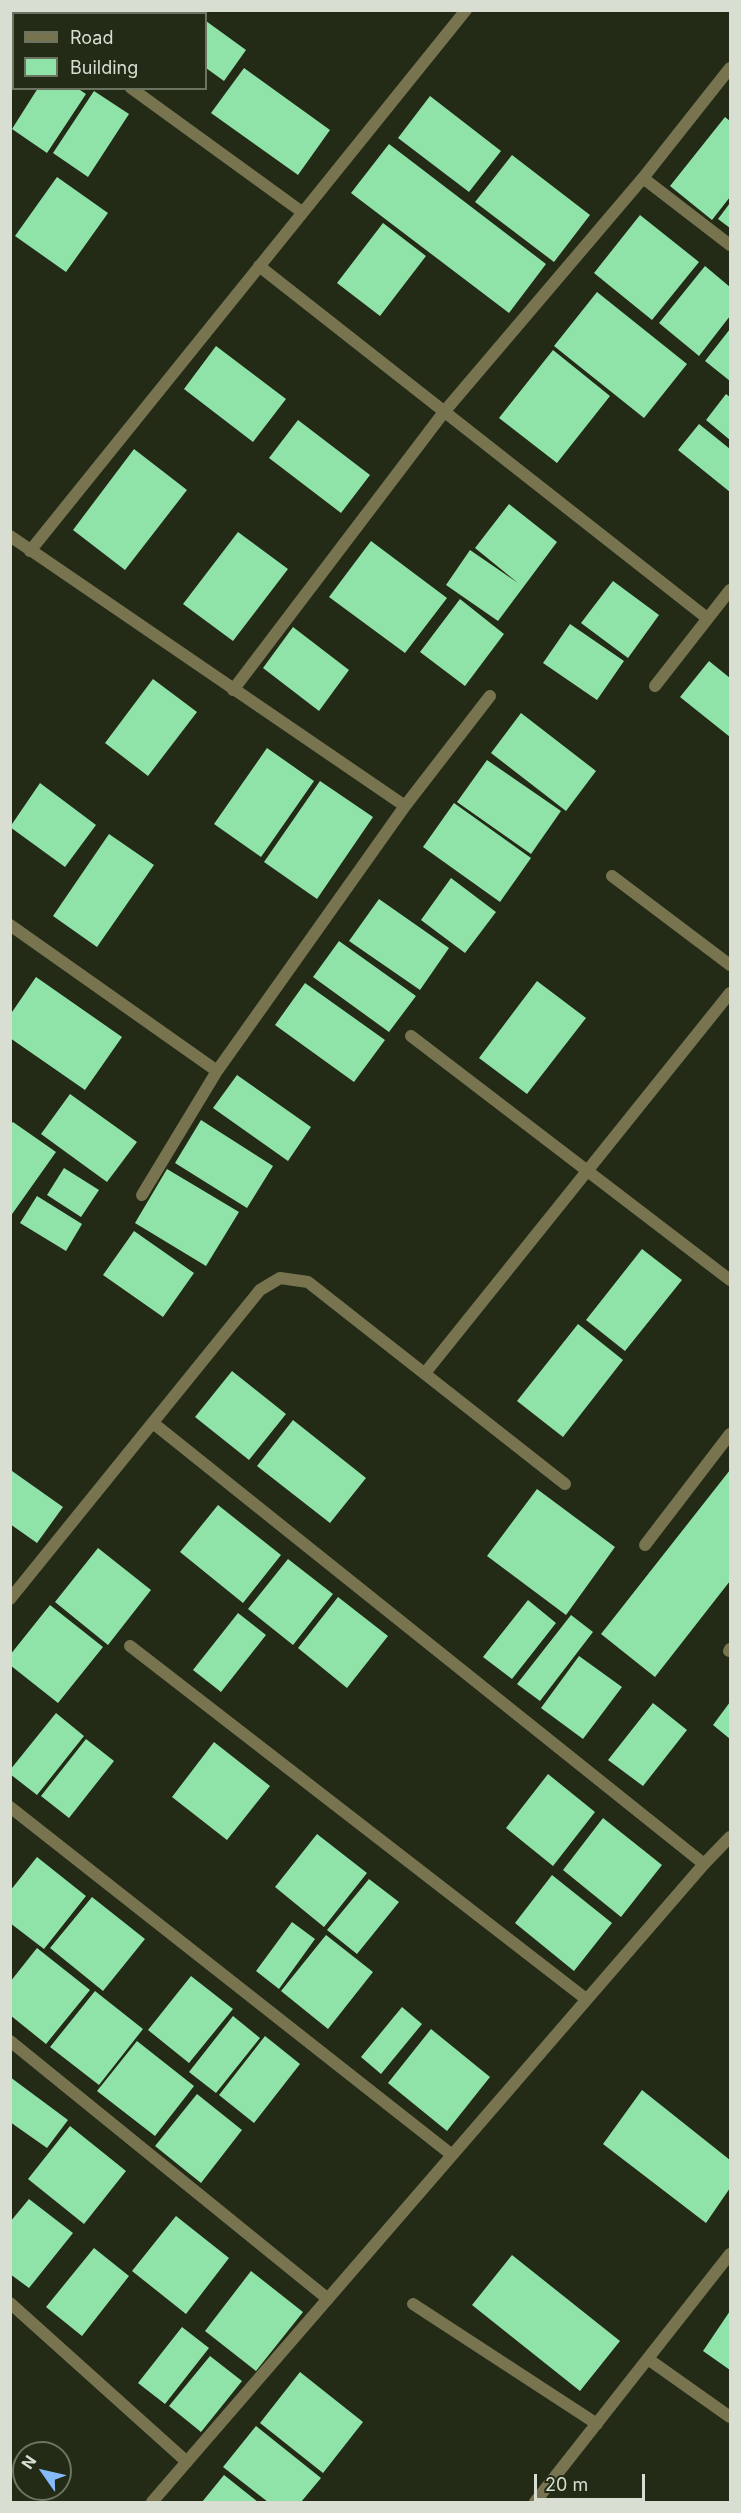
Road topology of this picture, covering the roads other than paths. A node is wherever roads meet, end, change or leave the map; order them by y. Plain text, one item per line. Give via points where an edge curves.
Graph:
1 (465, 10) edge
2 (730, 68) edge
3 (134, 90) edge
4 (643, 177) junction
5 (302, 212) junction
6 (730, 244) edge
7 (259, 266) junction
8 (444, 412) junction
9 (10, 536) edge
10 (30, 551) junction
11 (730, 590) edge
12 (707, 618) junction
13 (656, 686) dead end
14 (233, 690) junction
15 (490, 696) dead end
16 (405, 806) junction
17 (612, 876) dead end
18 (10, 925) edge
19 (730, 965) edge
20 (730, 993) edge
21 (411, 1036) dead end
22 (217, 1071) junction
23 (587, 1170) junction
24 (142, 1195) dead end
25 (730, 1280) edge
26 (425, 1374) junction
27 (153, 1423) junction
28 (730, 1434) edge
29 (566, 1484) dead end
30 (645, 1545) dead end
31 (10, 1599) edge
32 (130, 1646) dead end
33 (10, 1807) edge
34 (730, 1836) edge
35 (704, 1864) junction
36 (586, 1999) junction
37 (10, 2041) edge
38 (452, 2155) junction
39 (730, 2253) edge
40 (328, 2299) junction
41 (10, 2303) edge
42 (414, 2304) dead end
43 (648, 2359) junction
44 (730, 2417) edge
45 (597, 2424) junction
46 (187, 2462) junction
47 (152, 2502) edge
48 (535, 2502) edge

1 - 5 street
2 - 4 street
3 - 5 street
4 - 6 street
4 - 8 street
5 - 7 street
7 - 8 street
7 - 10 street
8 - 12 street
8 - 14 street
9 - 10 street
10 - 14 street
11 - 12 street
12 - 13 street
14 - 16 street
15 - 16 street
16 - 22 street
17 - 19 street
18 - 22 street
20 - 23 street
21 - 23 street
22 - 24 street
23 - 25 street
23 - 26 street
26 - 27 street via 308,1282 280,1278 260,1290
26 - 29 street
27 - 31 street
27 - 35 street
28 - 30 street
32 - 36 street
33 - 38 street
34 - 35 street
35 - 36 street
36 - 38 street
37 - 40 street
38 - 40 street
39 - 43 street
40 - 46 street
41 - 46 street
42 - 45 street
43 - 44 street
43 - 45 street
45 - 48 street
46 - 47 street

